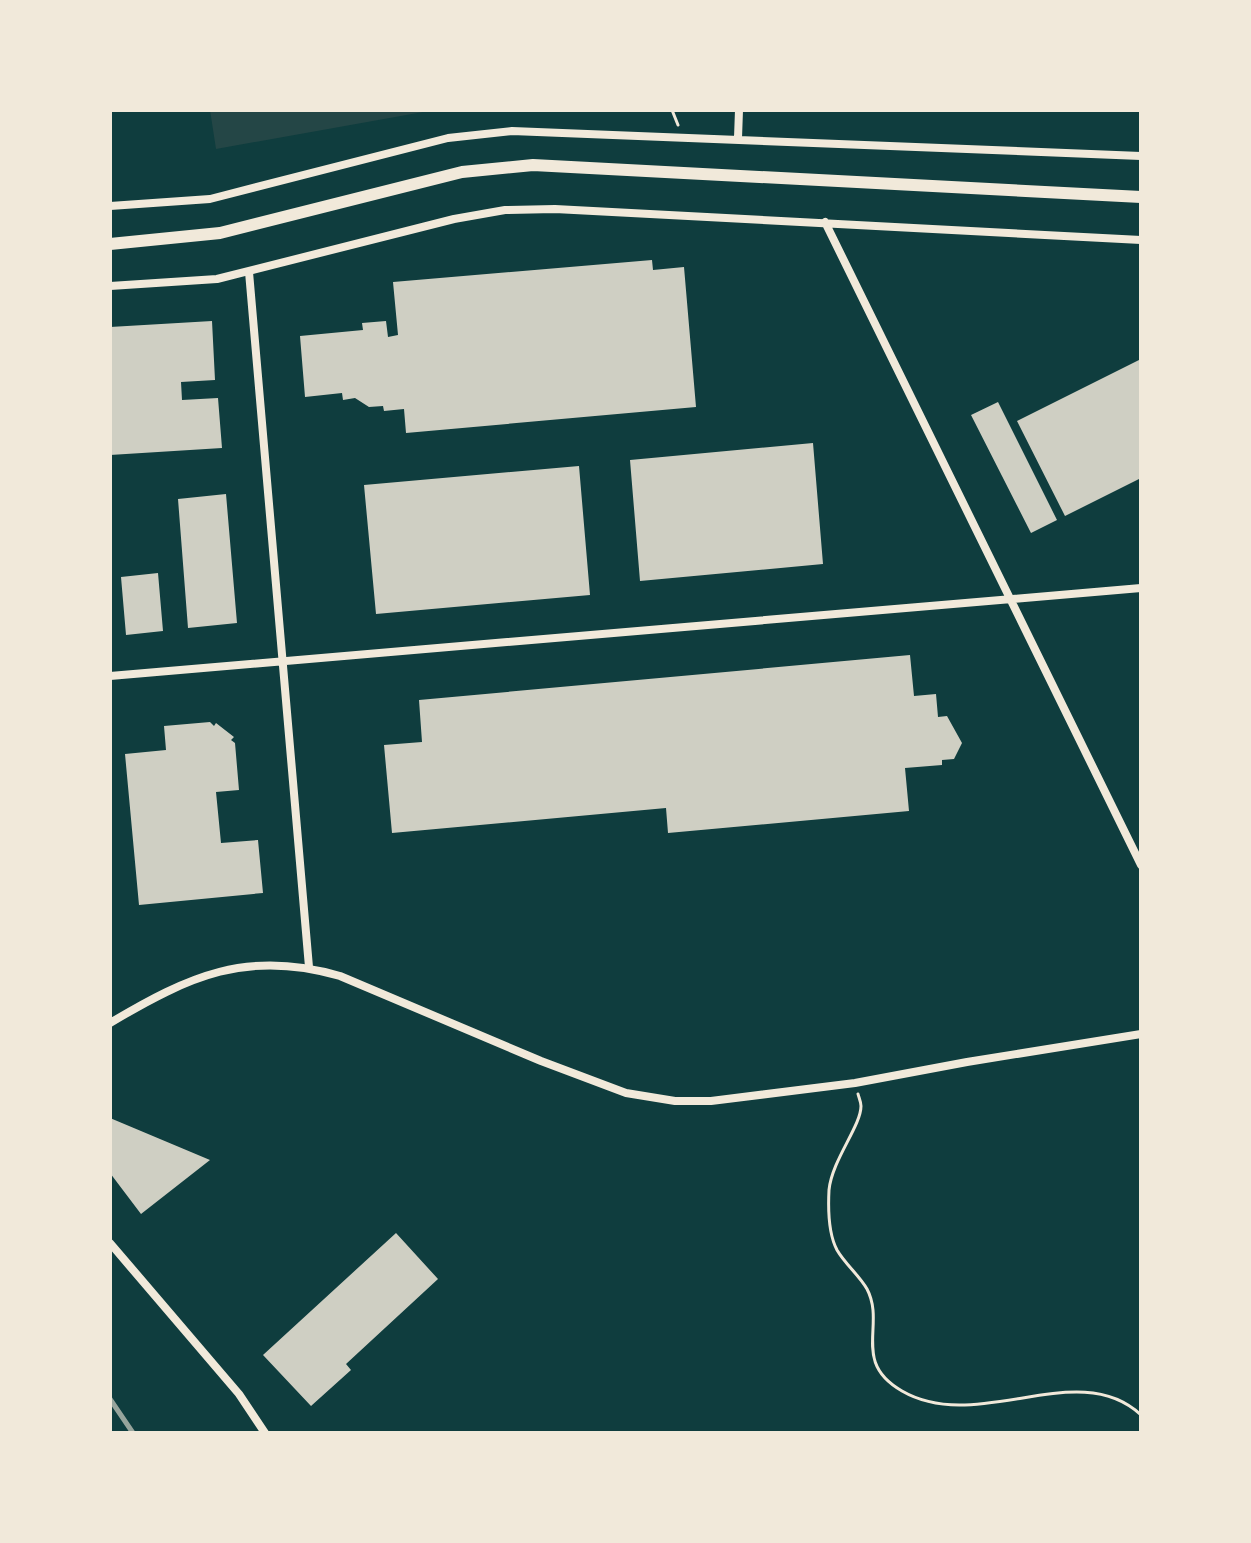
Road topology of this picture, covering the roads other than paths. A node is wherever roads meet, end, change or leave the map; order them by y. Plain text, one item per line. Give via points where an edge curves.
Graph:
1 (739, 110) edge
2 (738, 138) junction
3 (1141, 156) edge
4 (1141, 197) edge
5 (110, 206) edge
6 (825, 222) junction
7 (1141, 240) edge
8 (110, 244) edge
9 (249, 272) junction
10 (110, 286) edge
11 (1141, 588) edge
12 (1010, 599) junction
13 (282, 660) junction
14 (110, 676) edge
15 (1141, 865) edge
16 (309, 967) junction
17 (110, 1023) edge
18 (1141, 1034) edge
19 (110, 1243) edge
20 (265, 1433) edge

1 - 2 street
2 - 3 street
2 - 5 street via 479,132 210,199
4 - 8 street via 533,165 462,172 220,233
6 - 7 street
6 - 9 street via 505,210
6 - 12 street
9 - 10 street via 193,282
9 - 13 street
11 - 12 street
12 - 13 street
12 - 15 street
13 - 14 street
13 - 16 street
16 - 17 street via 276,964 207,974 162,992
16 - 18 street via 626,1093 675,1101 855,1083
19 - 20 street via 239,1394

